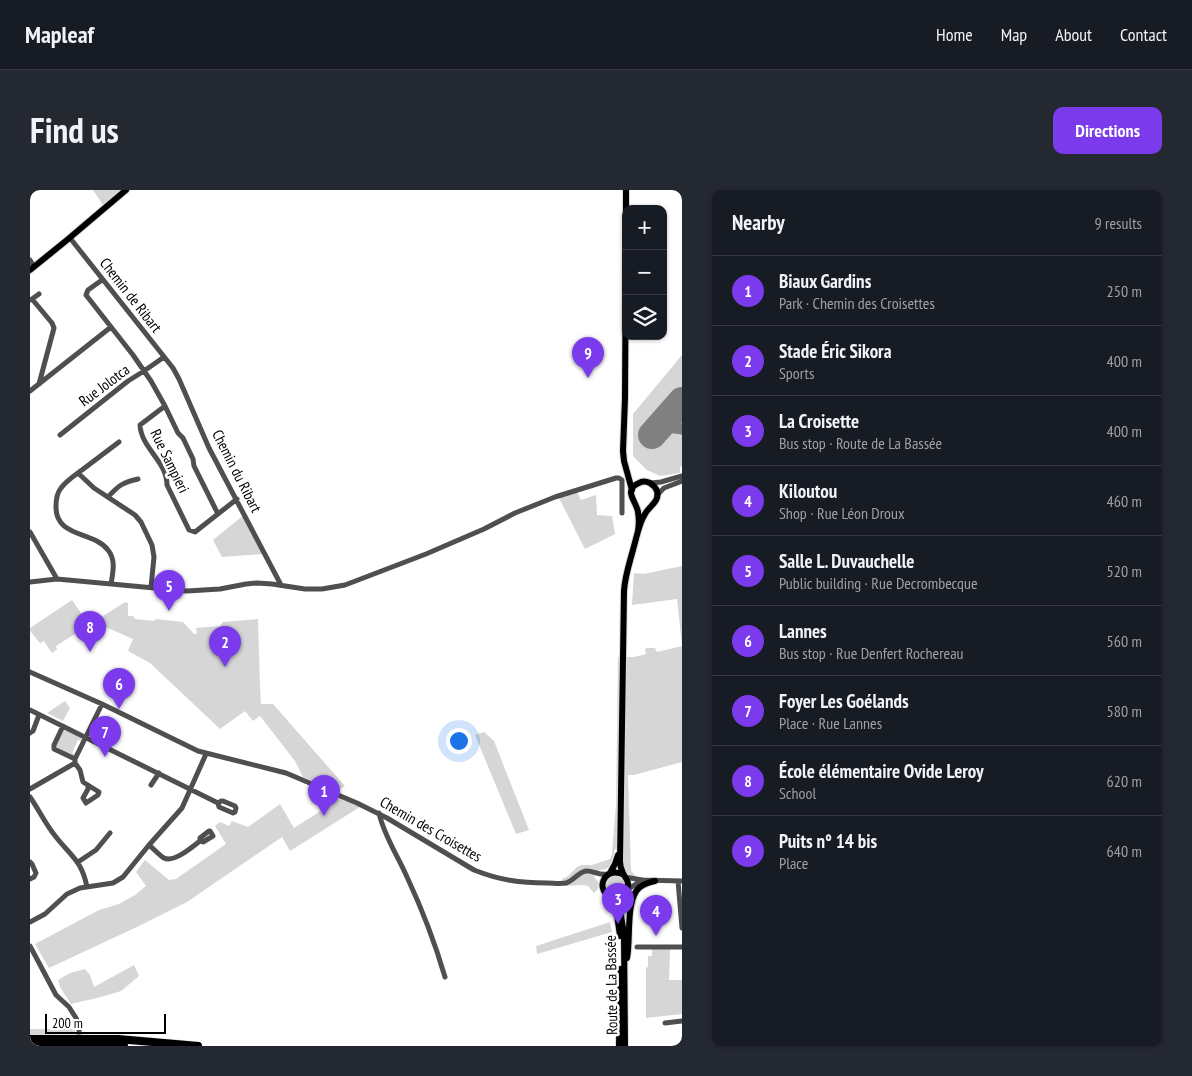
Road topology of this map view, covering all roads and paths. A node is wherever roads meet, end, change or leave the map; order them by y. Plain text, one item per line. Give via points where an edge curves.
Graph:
1 (126, 190) edge
2 (626, 190) edge
3 (626, 205) edge
4 (70, 238) junction
5 (626, 250) edge
6 (30, 260) edge
7 (32, 269) edge
8 (102, 280) junction
9 (39, 294) dead end
10 (31, 299) edge
11 (111, 327) junction
12 (164, 357) junction
13 (172, 368) joint
14 (144, 371) junction
15 (38, 384) junction
16 (30, 391) edge
17 (165, 406) junction
18 (60, 435) dead end
19 (119, 442) dead end
20 (624, 461) junction
21 (78, 473) junction
22 (682, 476) edge
23 (138, 479) dead end
24 (682, 481) edge
25 (641, 482) junction
26 (651, 483) junction
27 (631, 493) junction
28 (622, 495) junction
29 (657, 496) junction
30 (108, 498) junction
31 (237, 499) junction
32 (637, 505) junction
33 (650, 506) junction
34 (622, 513) dead end
35 (218, 514) junction
36 (638, 531) junction
37 (30, 532) edge
38 (57, 579) junction
39 (30, 582) edge
40 (112, 584) junction
41 (281, 585) junction
42 (151, 587) junction
43 (30, 672) edge
44 (102, 704) junction
45 (30, 710) edge
46 (40, 715) junction
47 (63, 726) junction
48 (30, 733) edge
49 (86, 737) junction
50 (206, 754) junction
51 (75, 761) junction
52 (160, 774) junction
53 (151, 785) dead end
54 (88, 786) dead end
55 (30, 789) edge
56 (190, 790) junction
57 (30, 797) edge
58 (218, 803) dead end
59 (379, 814) junction
60 (110, 832) dead end
61 (200, 842) dead end
62 (149, 845) junction
63 (620, 846) junction
64 (30, 862) edge
65 (78, 862) junction
66 (595, 873) junction
67 (610, 874) junction
68 (624, 876) junction
69 (30, 879) edge
70 (642, 880) junction
71 (655, 881) junction
72 (680, 881) edge
73 (602, 886) junction
74 (87, 887) junction
75 (626, 892) junction
76 (610, 897) junction
77 (30, 922) edge
78 (682, 928) edge
79 (30, 946) edge
80 (682, 946) edge
81 (638, 947) dead end
82 (624, 966) junction
83 (445, 977) dead end
84 (682, 1021) edge
85 (665, 1023) dead end
86 (30, 1039) edge
87 (78, 1043) edge
88 (30, 1046) edge
89 (124, 1046) edge
90 (198, 1046) edge
91 (618, 1046) edge
92 (624, 1046) edge

1 - 4 main road
2 - 3 main road
4 - 7 main road
4 - 8 street, Chemin de Ribart
5 - 20 main road
6 - 7 street
8 - 11 street, Rue Sampieri via 88,290 86,296
8 - 12 street, Chemin de Ribart
9 - 10 street
10 - 15 street via 54,328
11 - 14 street, Rue Sampieri
11 - 15 street
12 - 13 street, Chemin de Ribart
12 - 14 street, Rue Jolotca
13 - 31 street, Chemin du Ribart
14 - 17 street, Rue Sampieri
14 - 18 street, Rue Jolotca
15 - 16 street
17 - 35 street, Rue Sampieri via 178,433 184,438
17 - 35 street, Rue Sampieri via 140,425 141,431 151,452 159,460 189,530 195,532
19 - 21 street
20 - 25 main road via 632,476
20 - 27 main road
21 - 30 street
21 - 40 street via 61,488 56,498 56,511 61,524 110,551 114,566
22 - 26 street
23 - 30 street via 125,482
24 - 29 street via 664,488
25 - 26 main road
25 - 27 main road
26 - 29 main road
27 - 28 street
27 - 32 main road
28 - 34 street
28 - 41 street via 622,480 619,478 579,489 346,585 322,589
29 - 33 main road
30 - 42 street via 135,515 145,530 154,557
31 - 35 street, Rue Sampieri
31 - 41 street, Chemin du Ribart
32 - 33 main road via 643,508
32 - 36 main road
33 - 36 main road
36 - 63 main road via 624,591
37 - 38 street
38 - 39 street
38 - 40 street
40 - 42 street
41 - 42 street via 257,583 199,590
43 - 44 street, Chemin des Croisettes
44 - 49 street
44 - 50 street, Chemin des Croisettes
45 - 46 street
46 - 47 street
46 - 48 street
47 - 49 street
47 - 51 street via 54,749
49 - 51 street
49 - 52 street
50 - 56 street
50 - 59 street, Chemin des Croisettes via 286,773
51 - 54 street via 83,782
51 - 55 street
52 - 53 street
52 - 56 street
56 - 58 street
56 - 62 street via 182,808
57 - 65 street via 57,838
59 - 66 street, Chemin des Croisettes via 489,876 528,883 562,883 570,882 586,871
59 - 83 street via 423,912
60 - 65 street via 96,850
61 - 62 street via 170,860
62 - 74 street via 119,879
63 - 67 main road
63 - 68 main road
64 - 69 street via 36,872
65 - 74 street
66 - 67 street
66 - 73 street
67 - 68 main road
67 - 73 main road
68 - 70 street
68 - 75 main road via 628,883
70 - 71 street
70 - 75 street
71 - 72 street
71 - 82 main road via 640,887 631,901 628,956
72 - 78 street
73 - 76 main road
74 - 77 street via 67,894 45,914
75 - 76 main road via 618,898
75 - 82 main road, Route de La Bassée via 621,905
76 - 91 main road, Route de La Bassée via 616,907 620,935
79 - 87 street via 56,995 76,1018
80 - 81 street
82 - 92 main road, Route de La Bassée
84 - 85 street
86 - 87 highway
87 - 88 highway
87 - 89 highway
87 - 90 highway via 127,1040

